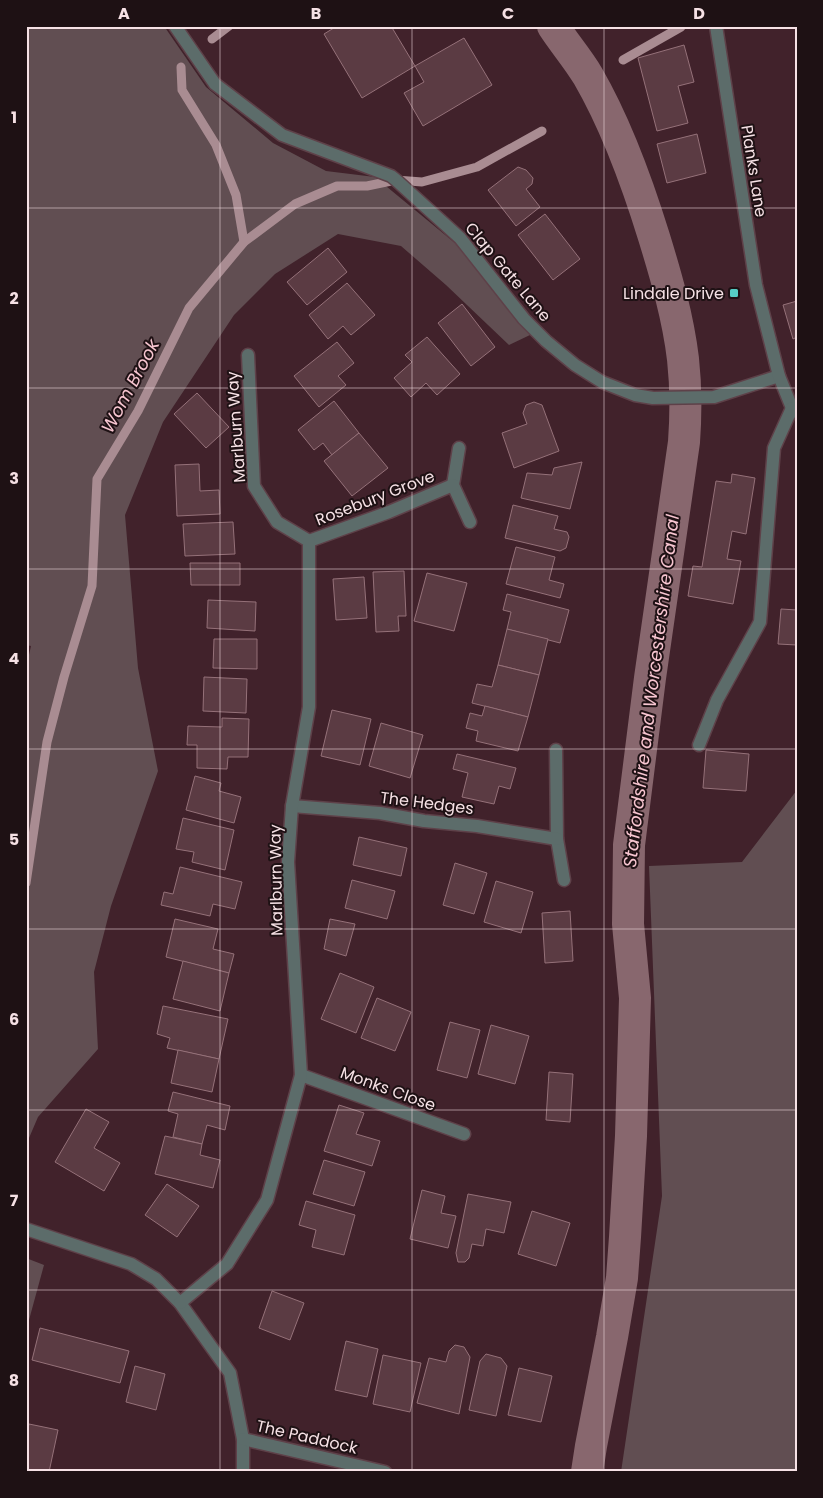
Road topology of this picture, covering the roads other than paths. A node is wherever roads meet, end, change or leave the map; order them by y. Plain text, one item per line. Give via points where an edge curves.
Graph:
1 (175, 26) edge
2 (716, 26) edge
3 (248, 355) dead end
4 (779, 376) junction
5 (795, 410) edge
6 (459, 448) dead end
7 (453, 485) junction
8 (470, 522) dead end
9 (309, 541) junction
10 (699, 745) dead end
11 (556, 750) dead end
12 (292, 806) junction
13 (557, 839) junction
14 (564, 880) dead end
15 (301, 1076) junction
16 (464, 1134) dead end
17 (26, 1229) edge
18 (180, 1303) junction
19 (243, 1439) junction
20 (362, 1469) edge
21 (243, 1472) edge
22 (385, 1472) edge

1 - 4 street, Clap Gate Lane via 214,84 282,135 396,180 460,238 524,319 575,366 616,388 653,398 714,397
2 - 4 street, Planks Lane via 756,286
3 - 9 street, Marlburn Way via 254,486 277,522
4 - 5 street, Planks Lane
5 - 10 street via 774,448 760,622 717,700
6 - 7 street, Rosebury Grove
7 - 8 street, Rosebury Grove
7 - 9 street, Rosebury Grove
9 - 12 street, Marlburn Way via 309,708
11 - 13 street
12 - 13 street, The Hedges via 380,813
12 - 15 street, Marlburn Way via 288,862
13 - 14 street
15 - 16 street, Monks Close
15 - 18 street, Marlburn Way via 267,1200 227,1264
17 - 18 street via 130,1264 156,1279
18 - 19 street via 230,1373
19 - 20 street, The Paddock
19 - 21 street
20 - 22 street, The Paddock

